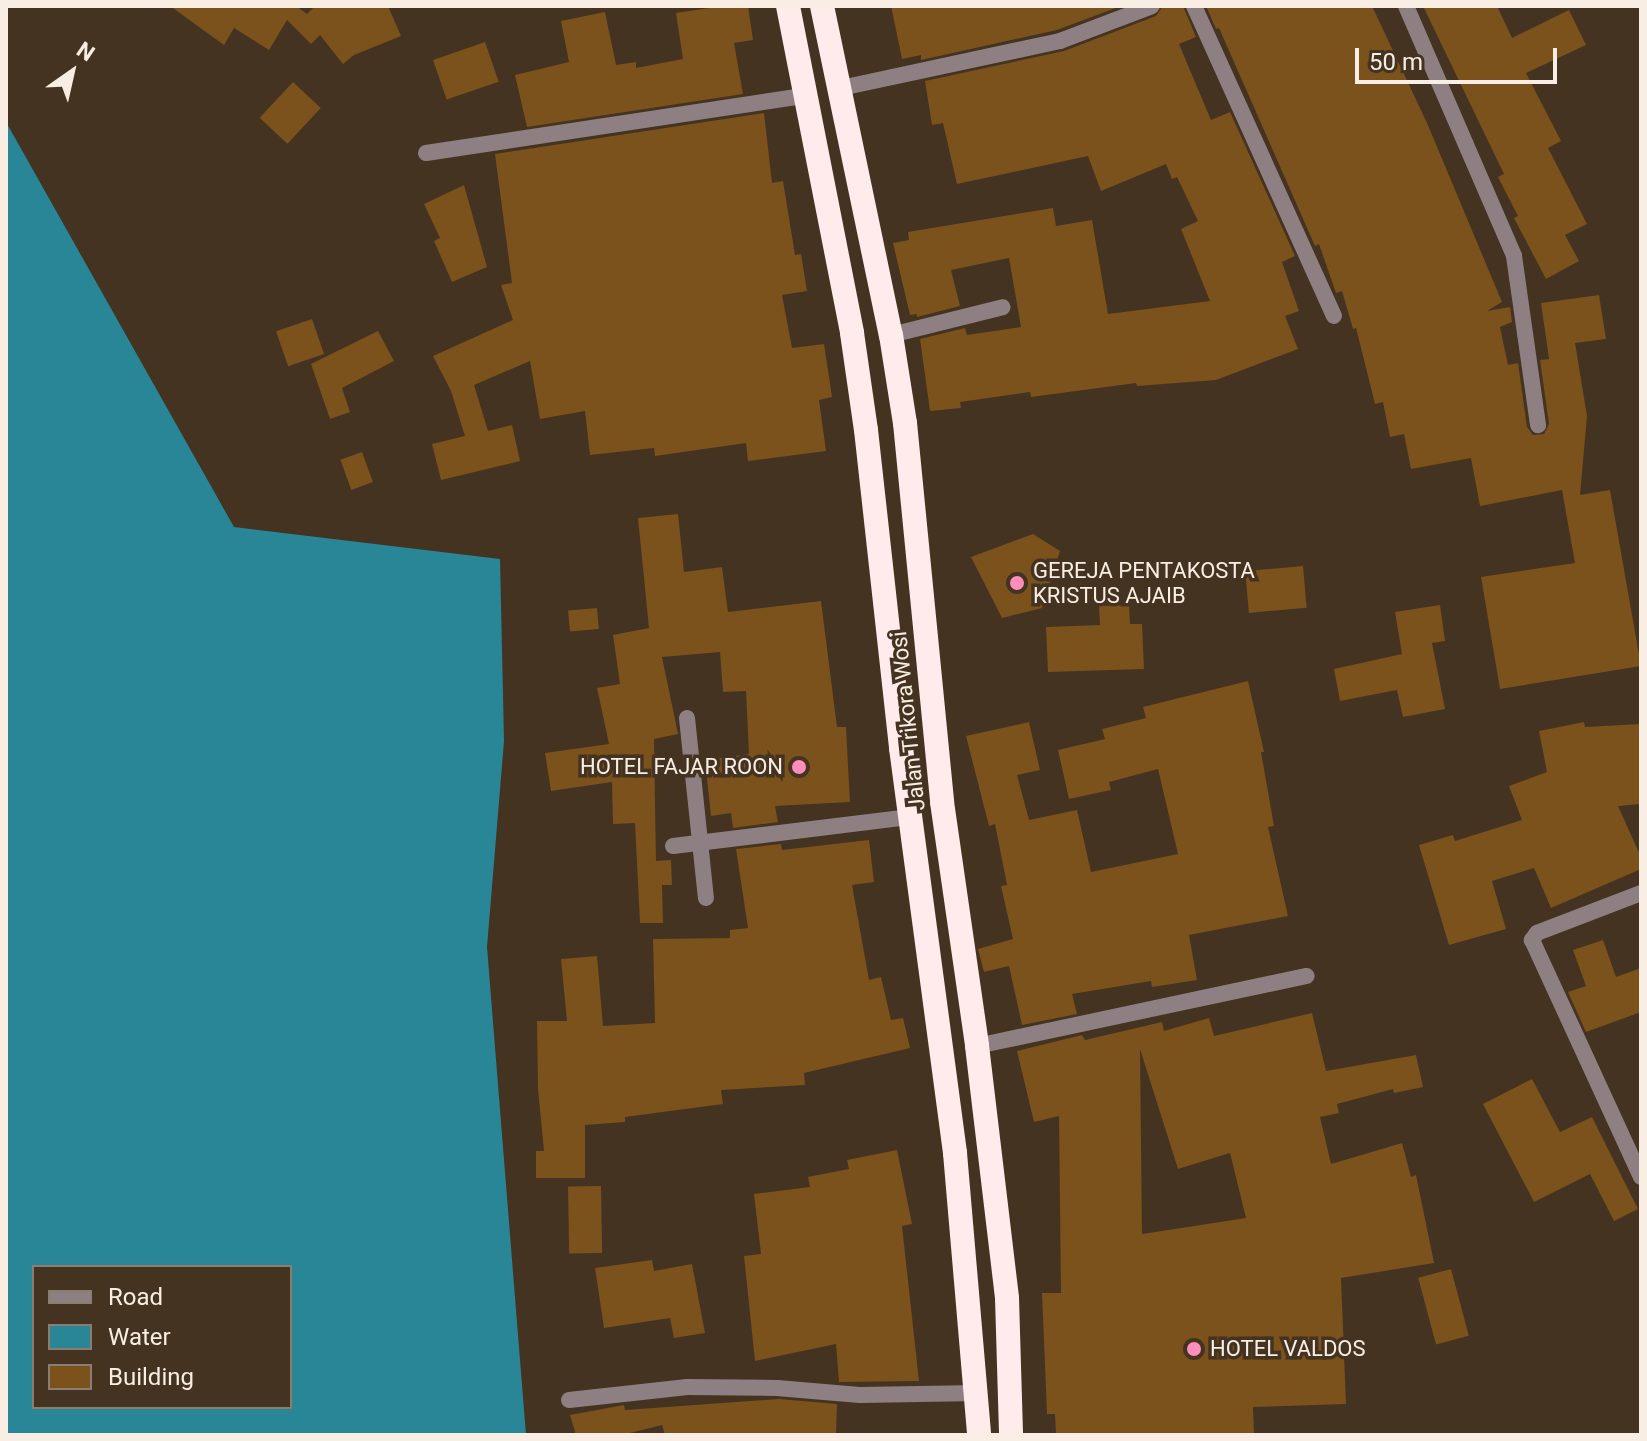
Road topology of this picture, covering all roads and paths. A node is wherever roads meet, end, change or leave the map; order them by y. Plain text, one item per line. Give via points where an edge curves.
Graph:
1 (788, 6) edge
2 (822, 6) edge
3 (1152, 6) edge
4 (1194, 6) edge
5 (1406, 6) edge
6 (841, 88) junction
7 (805, 96) junction
8 (426, 153) dead end
9 (1003, 307) dead end
10 (1334, 316) dead end
11 (891, 335) junction
12 (1538, 425) dead end
13 (687, 718) dead end
14 (936, 744) junction
15 (901, 748) junction
16 (910, 817) junction
17 (700, 842) junction
18 (673, 846) dead end
19 (1641, 893) edge
20 (706, 898) dead end
21 (1307, 976) dead end
22 (977, 1046) junction
23 (1641, 1177) edge
24 (978, 1393) junction
25 (569, 1400) dead end
26 (979, 1435) edge
27 (1011, 1435) edge

1 - 7 highway, Jalan Trikora Wosi
2 - 6 highway, Jalan Trikora Wosi
3 - 6 street via 1060,41
4 - 10 street
5 - 12 street via 1514,256
6 - 11 highway, Jalan Trikora Wosi
7 - 8 street
7 - 15 highway, Jalan Trikora Wosi via 852,333
9 - 11 street
11 - 14 highway, Jalan Trikora Wosi via 905,423
13 - 17 street
14 - 15 highway
14 - 22 highway, Jalan Trikora Wosi
15 - 16 highway, Jalan Trikora Wosi
16 - 17 street
16 - 24 highway, Jalan Trikora Wosi via 955,1153
17 - 18 street
17 - 20 street
19 - 23 street via 1537,933 1532,940
21 - 22 street
22 - 27 highway, Jalan Trikora Wosi via 1007,1298
24 - 25 street via 860,1395 687,1387
24 - 26 highway, Jalan Trikora Wosi

